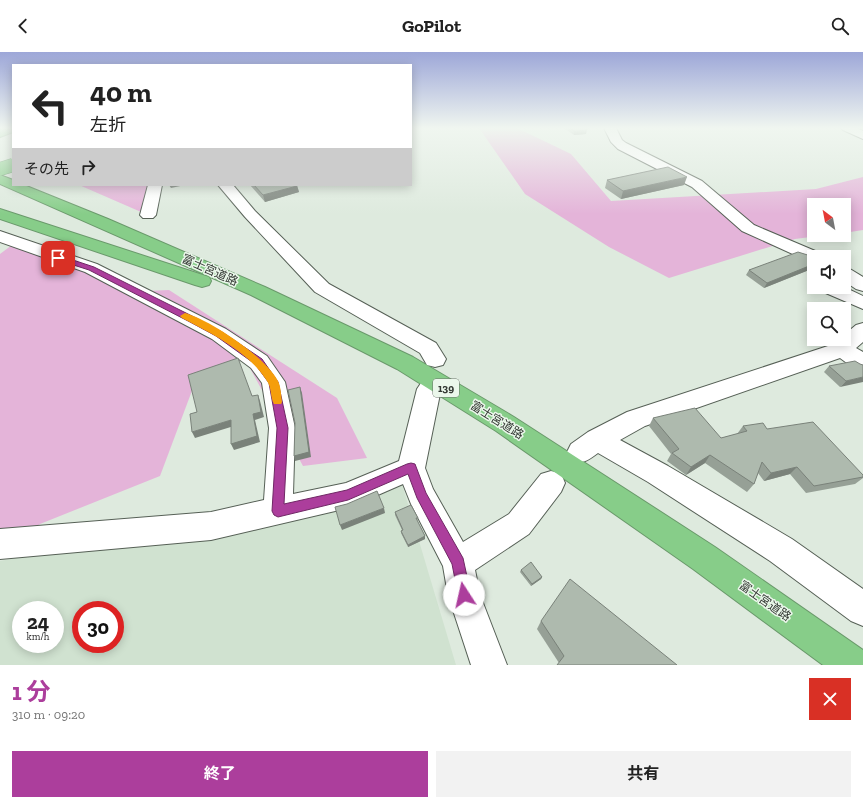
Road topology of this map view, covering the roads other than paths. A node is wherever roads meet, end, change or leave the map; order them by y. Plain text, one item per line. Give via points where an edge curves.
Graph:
1 (643, 157) edge
2 (0, 162) edge
3 (12, 168) edge
4 (12, 168) edge
5 (0, 170) edge
6 (0, 179) edge
7 (12, 185) edge
8 (15, 186) edge
9 (41, 186) edge
10 (155, 186) edge
11 (226, 186) edge
12 (0, 214) edge
13 (148, 216) dead end
14 (102, 222) junction
15 (0, 236) edge
16 (807, 254) edge
17 (851, 278) edge
18 (863, 286) edge
19 (843, 294) edge
20 (863, 303) edge
21 (863, 330) edge
22 (842, 349) junction
23 (435, 359) dead end
24 (405, 363) junction
25 (863, 363) edge
26 (429, 389) dead end
27 (411, 468) junction
28 (551, 482) dead end
29 (278, 511) junction
30 (0, 544) edge
31 (458, 563) junction
32 (863, 609) edge
33 (489, 665) edge
34 (853, 665) edge

1 - 16 street via 697,184 748,228
2 - 3 highway
4 - 5 highway, bridge
6 - 7 highway, 富士宮道路 / 139
8 - 14 highway, 富士宮道路 / 139
9 - 14 highway
10 - 13 street
11 - 23 street via 322,288 428,348
12 - 24 highway via 170,269 216,286 309,327
14 - 24 highway, 富士宮道路 / 139 via 258,291
15 - 29 street via 91,268 219,334 259,362 274,382 282,428
17 - 18 street
19 - 20 street
21 - 22 street
22 - 25 street
22 - 32 street via 636,419 589,446 781,550
24 - 34 highway, 富士宮道路 / 139 via 505,424 621,502
26 - 27 street
27 - 29 street via 348,495
27 - 31 street via 421,495
28 - 31 street via 519,524
29 - 30 street via 211,526
31 - 33 street via 464,595

